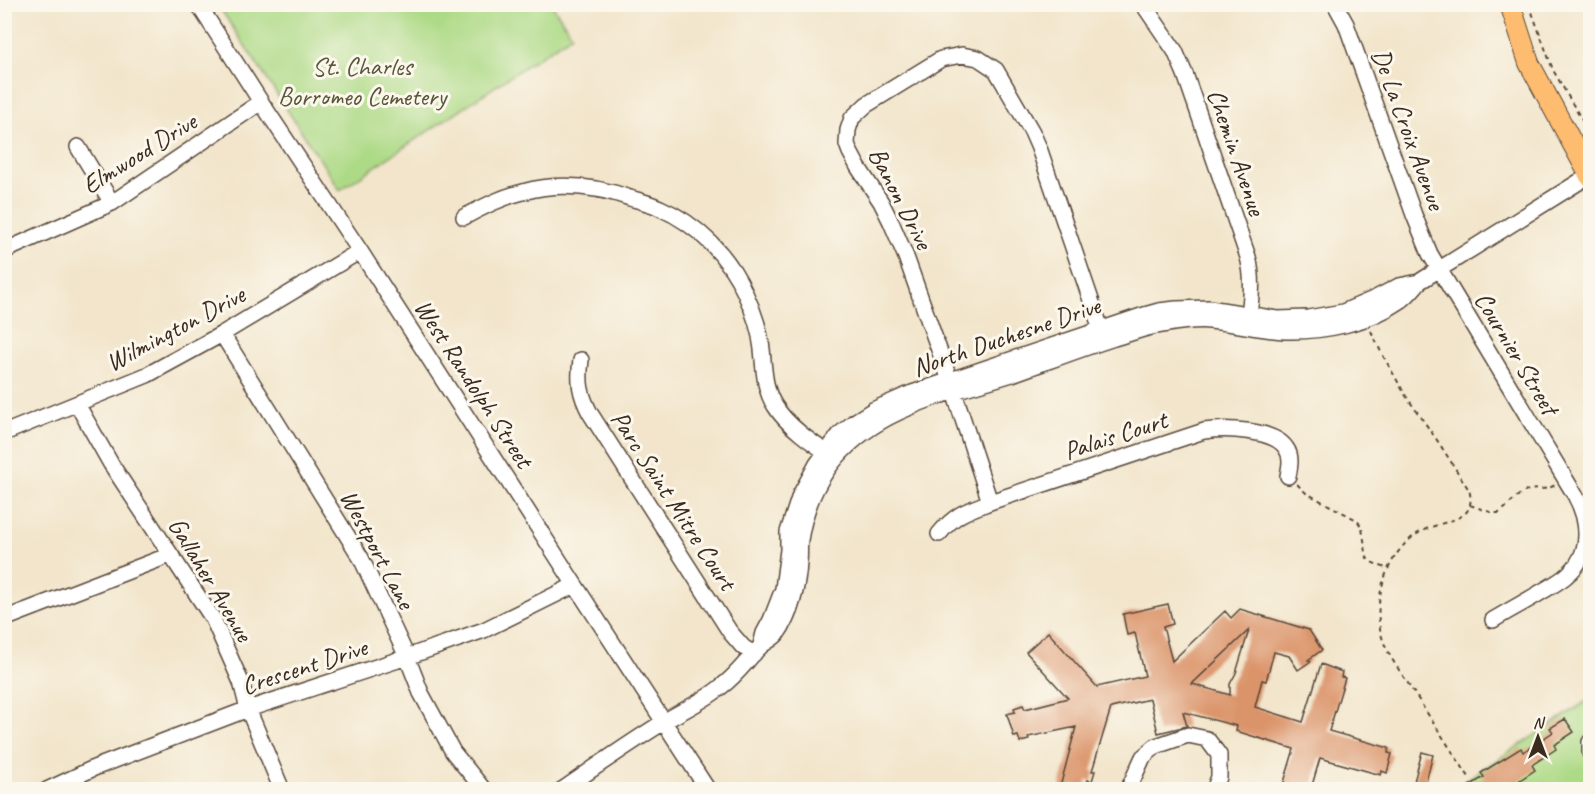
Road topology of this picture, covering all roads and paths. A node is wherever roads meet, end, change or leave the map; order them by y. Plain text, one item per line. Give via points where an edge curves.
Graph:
1 (198, 4) edge
2 (1143, 4) edge
3 (1335, 4) edge
4 (1510, 4) edge
5 (1522, 4) edge
6 (1529, 4) edge
7 (261, 102) junction
8 (1590, 134) edge
9 (78, 147) dead end
10 (1590, 150) edge
11 (1590, 175) edge
12 (112, 203) junction
13 (464, 217) dead end
14 (360, 250) junction
15 (4, 251) edge
16 (1439, 270) junction
17 (1419, 282) junction
18 (1367, 317) junction
19 (1248, 320) junction
20 (222, 334) junction
21 (1103, 336) junction
22 (581, 360) dead end
23 (951, 386) junction
24 (78, 404) junction
25 (4, 433) edge
26 (830, 456) junction
27 (1288, 476) joint
28 (1565, 478) junction
29 (990, 502) junction
30 (1470, 505) junction
31 (939, 534) dead end
32 (170, 555) junction
33 (1389, 569) junction
34 (575, 585) junction
35 (4, 619) edge
36 (1493, 620) dead end
37 (758, 650) junction
38 (407, 657) junction
39 (248, 709) junction
40 (665, 721) junction
41 (1590, 742) edge
42 (1590, 753) edge
43 (1471, 780) dead end
44 (48, 789) edge
45 (282, 789) edge
46 (484, 789) edge
47 (562, 789) edge
48 (708, 789) edge
49 (1128, 789) edge
50 (1214, 789) edge

1 - 7 street, West Randolph Street
2 - 19 street, Chemin Avenue via 1185,74 1248,257 1253,286
3 - 16 street, De La Croix Avenue via 1346,24 1414,215
4 - 11 main road via 1528,63
5 - 10 main road via 1539,58
6 - 8 path via 1553,70
7 - 12 street, Elmwood Drive
7 - 14 street, West Randolph Street
9 - 12 street
11 - 16 street, North Duchesne Drive
12 - 15 street, Elmwood Drive
13 - 26 street via 534,189 578,186 607,190 677,217 712,244 738,279 760,334 767,384 775,408
14 - 20 street, Wilmington Drive
14 - 34 street, West Randolph Street
16 - 17 street, North Duchesne Drive
16 - 28 street, Cournier Street
17 - 18 street, North Duchesne Drive via 1407,296
17 - 19 street, North Duchesne Drive via 1399,286 1343,312 1308,318
18 - 19 street, North Duchesne Drive via 1341,325 1285,331
18 - 30 path via 1372,336 1406,396 1470,490
19 - 21 street, North Duchesne Drive via 1190,321
20 - 24 street, Wilmington Drive via 147,375
20 - 38 street, Westport Lane via 361,558
21 - 23 street, North Duchesne Drive via 1010,374
21 - 23 street, Banon Drive via 1046,164 1028,125 996,70 978,58 947,57 866,105 852,118 847,144 900,242
22 - 37 street, Parc Saint Mitre Court via 579,382 590,413 730,632 744,647
23 - 26 street, North Duchesne Drive via 876,424
23 - 29 street, Banon Drive
24 - 25 street, Wilmington Drive
24 - 32 street, Gallaher Avenue via 111,464
26 - 37 street, North Duchesne Drive via 808,507 794,596 779,631
27 - 29 street, Palais Court via 1291,464 1283,444 1272,437 1219,429
27 - 33 path via 1306,492 1357,520 1367,558
28 - 30 path via 1545,490 1524,492 1498,513
28 - 36 street, Cournier Street via 1585,514 1587,534 1583,552 1566,576
29 - 31 street, Palais Court via 949,521
30 - 33 path via 1463,515 1420,532 1405,544
32 - 35 street
32 - 39 street, Gallaher Avenue via 213,619 241,682
33 - 43 path via 1379,602 1382,639
34 - 38 street, Crescent Drive via 484,630
34 - 40 street, West Randolph Street
37 - 40 street, North Duchesne Drive via 721,687
38 - 39 street, Crescent Drive
38 - 46 street, Westport Lane via 421,693 453,752
39 - 44 street, Crescent Drive
39 - 45 street, Gallaher Avenue
40 - 47 street, North Duchesne Drive
40 - 48 street, West Randolph Street
41 - 42 street
49 - 50 street via 1143,757 1156,746 1188,735 1207,739 1219,755 1219,777

